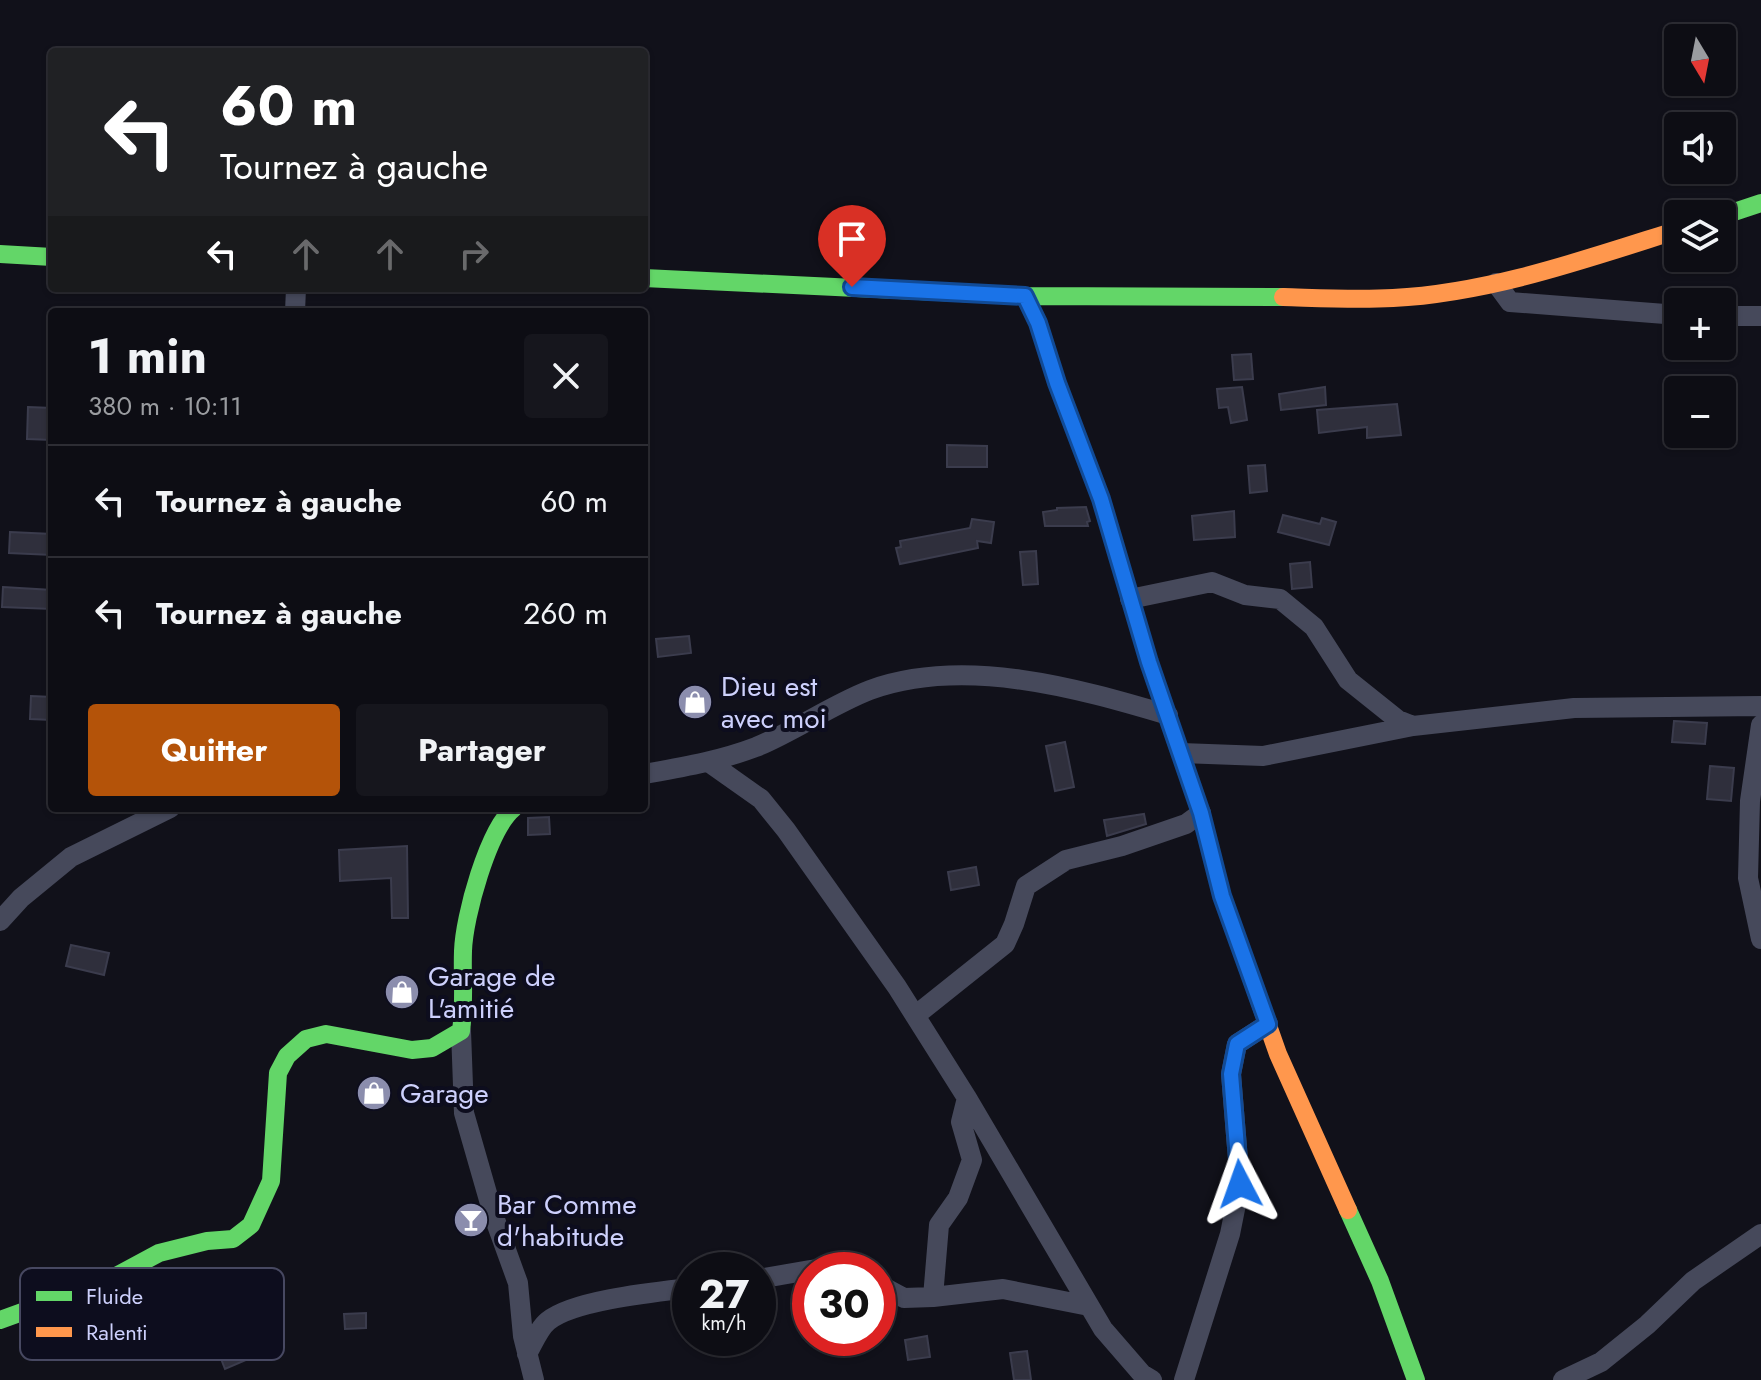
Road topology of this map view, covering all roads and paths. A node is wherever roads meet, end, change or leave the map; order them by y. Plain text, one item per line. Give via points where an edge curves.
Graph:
1 (1761, 203) edge
2 (1736, 211) edge
3 (1664, 234) edge
4 (0, 254) edge
5 (48, 257) edge
6 (648, 278) edge
7 (1496, 283) junction
8 (1025, 296) junction
9 (1664, 314) edge
10 (1736, 316) edge
11 (1761, 316) edge
12 (1130, 599) junction
13 (1761, 706) edge
14 (1168, 715) junction
15 (1761, 725) edge
16 (1413, 726) junction
17 (1181, 753) junction
18 (710, 763) junction
19 (648, 773) edge
20 (162, 812) edge
21 (506, 812) edge
22 (1201, 813) junction
23 (0, 921) edge
24 (1761, 939) edge
25 (916, 1015) junction
26 (1268, 1024) junction
27 (461, 1031) junction
28 (967, 1098) junction
29 (1761, 1234) edge
30 (131, 1268) edge
31 (672, 1290) edge
32 (896, 1294) edge
33 (933, 1297) junction
34 (1089, 1306) junction
35 (20, 1313) edge
36 (0, 1320) edge
37 (527, 1354) junction
38 (534, 1380) edge
39 (1152, 1380) edge
40 (1184, 1380) edge
41 (1416, 1380) edge
42 (1563, 1380) edge

1 - 2 street
3 - 7 street
4 - 5 street
6 - 8 street
7 - 8 street via 1393,298
7 - 9 street via 1510,302
8 - 12 street via 1101,499
10 - 11 street
12 - 14 street
12 - 16 street via 1212,582 1245,595 1280,599 1314,627 1348,680
13 - 16 street via 1574,708
14 - 17 street
14 - 18 street via 1022,680 941,677 870,690 757,746
15 - 24 street via 1750,801 1748,878
16 - 17 street via 1263,756
17 - 22 street
18 - 19 street
18 - 25 street via 770,809
20 - 23 street via 71,857
21 - 27 street via 475,887 463,949
22 - 25 street via 1186,824 1066,860 1026,886 1005,944
22 - 26 street via 1222,896
25 - 28 street
26 - 40 street via 1237,1044 1231,1074 1240,1184 1230,1234
26 - 41 street via 1380,1281
27 - 30 street via 432,1048 412,1050 326,1034 306,1039 278,1073 271,1181 251,1225 233,1239 159,1253
27 - 37 street via 464,1113 518,1283
28 - 33 street via 961,1122 972,1160 958,1198 939,1225
28 - 34 street
29 - 42 street via 1693,1281 1601,1362
31 - 37 street via 570,1310 547,1322
32 - 33 street
33 - 34 street via 1003,1289
34 - 39 street via 1103,1329
35 - 36 street
37 - 38 street

